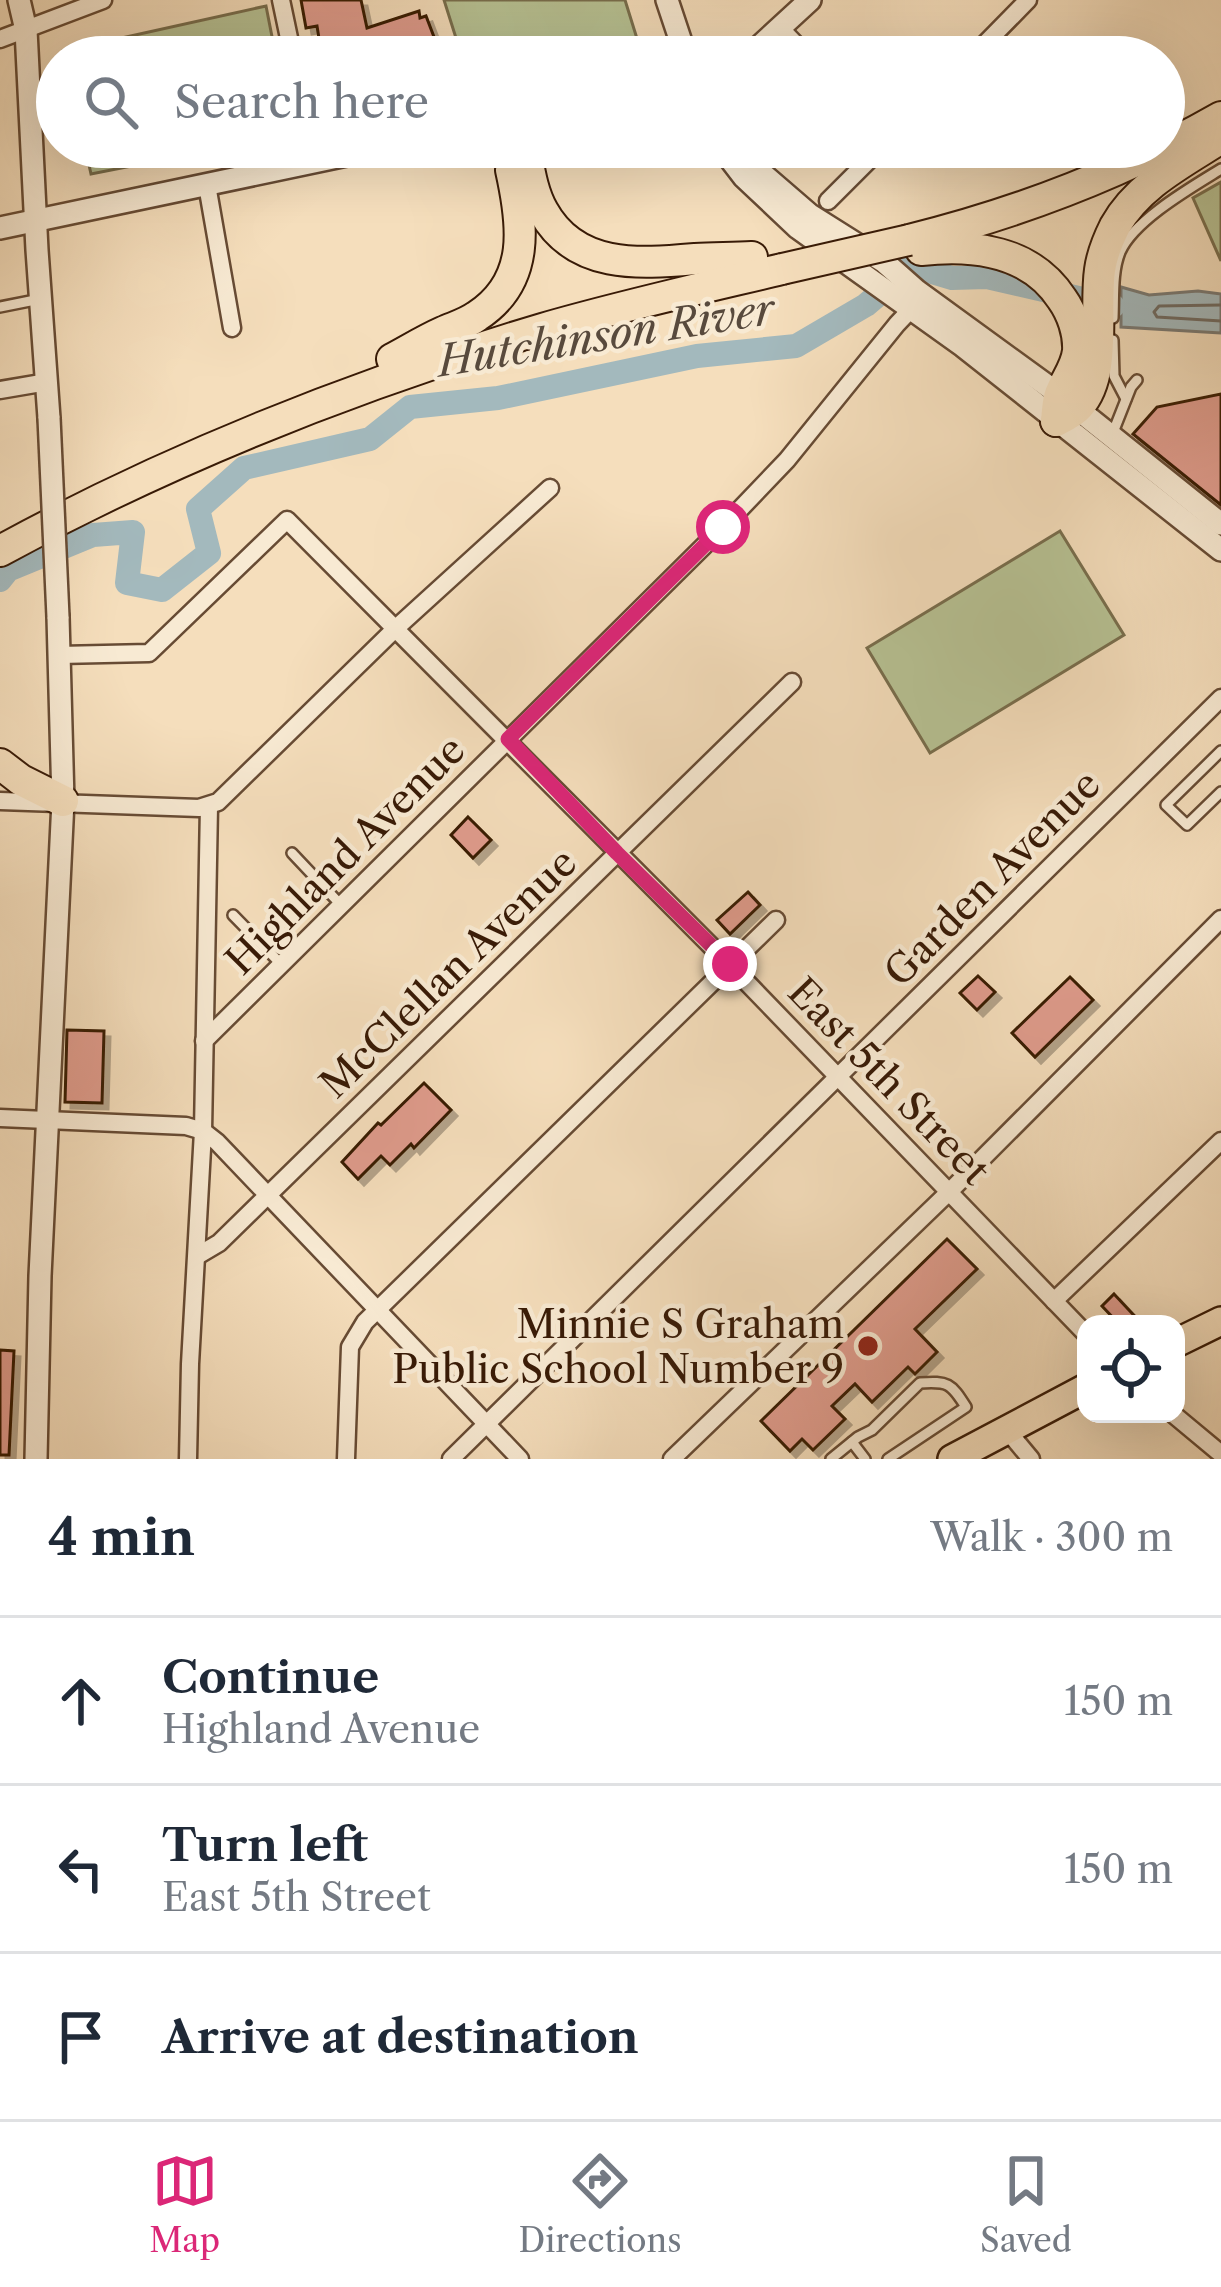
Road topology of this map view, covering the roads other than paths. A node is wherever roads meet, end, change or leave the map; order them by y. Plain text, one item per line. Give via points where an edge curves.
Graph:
1 (20, 0) edge
2 (103, 0) edge
3 (281, 0) edge
4 (667, 0) edge
5 (810, 0) edge
6 (1028, 0) edge
7 (783, 26) junction
8 (26, 30) junction
9 (289, 36) edge
10 (679, 36) edge
11 (772, 36) edge
12 (793, 36) edge
13 (993, 36) edge
14 (0, 39) edge
15 (1221, 97) edge
16 (1185, 117) edge
17 (1221, 117) edge
18 (1185, 136) edge
19 (1221, 138) edge
20 (1185, 162) edge
21 (266, 168) edge
22 (511, 168) edge
23 (530, 168) edge
24 (737, 168) edge
25 (757, 168) edge
26 (861, 168) edge
27 (1072, 168) edge
28 (1118, 168) edge
29 (1175, 168) edge
30 (1221, 169) edge
31 (207, 185) junction
32 (828, 201) dead end
33 (36, 222) junction
34 (0, 228) edge
35 (893, 250) junction
36 (772, 258) junction
37 (1106, 281) junction
38 (40, 299) junction
39 (914, 300) junction
40 (0, 308) edge
41 (232, 328) dead end
42 (1096, 348) junction
43 (392, 359) junction
44 (1137, 380) dead end
45 (46, 382) junction
46 (0, 390) edge
47 (1126, 399) junction
48 (1064, 408) junction
49 (1105, 445) junction
50 (550, 488) dead end
51 (1221, 524) edge
52 (0, 532) edge
53 (1221, 550) edge
54 (0, 551) edge
55 (395, 629) junction
56 (58, 655) junction
57 (792, 682) dead end
58 (1220, 699) edge
59 (508, 739) junction
60 (1221, 751) edge
61 (0, 764) edge
62 (1221, 792) edge
63 (0, 801) edge
64 (63, 801) junction
65 (209, 806) junction
66 (292, 853) dead end
67 (617, 853) junction
68 (341, 904) junction
69 (232, 915) dead end
70 (776, 920) dead end
71 (1221, 920) edge
72 (281, 964) junction
73 (730, 964) junction
74 (204, 1040) junction
75 (837, 1077) junction
76 (0, 1118) edge
77 (48, 1120) junction
78 (202, 1131) junction
79 (1221, 1142) edge
80 (950, 1191) junction
81 (268, 1195) junction
82 (197, 1256) junction
83 (1054, 1301) junction
84 (379, 1309) junction
85 (1221, 1321) edge
86 (1077, 1325) edge
87 (1185, 1339) edge
88 (1077, 1393) edge
89 (1184, 1423) edge
90 (486, 1424) junction
91 (1006, 1429) junction
92 (852, 1442) junction
93 (1221, 1454) edge
94 (36, 1459) edge
95 (188, 1459) edge
96 (346, 1459) edge
97 (451, 1459) edge
98 (520, 1459) edge
99 (672, 1459) edge
100 (831, 1459) edge
101 (865, 1459) edge
102 (887, 1459) edge
103 (952, 1459) edge
104 (1031, 1459) edge

1 - 8 street
2 - 8 street
3 - 9 street
4 - 10 street
5 - 7 street
6 - 13 street
7 - 11 street
7 - 12 lane
8 - 14 street
8 - 33 street
15 - 16 highway
17 - 18 highway
19 - 20 highway
21 - 31 street
22 - 43 highway via 521,230 511,277 477,316
23 - 36 highway via 543,211 585,251 643,263
24 - 35 street via 798,228
25 - 35 street via 810,215
26 - 32 street
27 - 35 highway
28 - 35 highway
29 - 37 highway via 1131,203 1108,242
30 - 37 lane via 1149,218
31 - 33 street
31 - 41 street
33 - 34 street
33 - 38 street
35 - 36 highway
35 - 39 street
35 - 42 highway via 978,248 1010,257 1050,283
36 - 43 highway via 568,304
36 - 54 highway via 374,386 189,459
37 - 42 highway
38 - 40 lane
38 - 45 street
39 - 48 street
39 - 59 street, Highland Avenue via 787,460
42 - 47 lane
42 - 48 highway via 1089,390
43 - 52 highway via 170,448
44 - 47 lane
45 - 46 street
45 - 56 street, bridge
47 - 49 lane
48 - 49 street
49 - 51 street via 1203,501
49 - 53 street
50 - 55 street
55 - 56 street, East 5th Street via 287,520 149,653
55 - 59 street, East 5th Street
55 - 65 street
56 - 64 street
57 - 67 street, McClellan Avenue
58 - 75 street, Garden Avenue
59 - 67 street, East 5th Street
59 - 68 street, Highland Avenue
60 - 62 lane via 1166,805 1187,825
61 - 64 highway
63 - 64 street
64 - 65 street
64 - 77 street
65 - 74 street
66 - 68 lane
67 - 73 street, East 5th Street
67 - 81 street, McClellan Avenue
68 - 72 street, Highland Avenue
69 - 72 lane
70 - 73 street
71 - 80 street
72 - 74 street, Highland Avenue
73 - 75 street, East 5th Street
73 - 84 street
74 - 78 street
75 - 80 street, East 5th Street
75 - 90 street, Garden Avenue
76 - 77 street
77 - 78 street
77 - 94 street
78 - 81 street
78 - 82 street
79 - 83 street
80 - 83 street, East 5th Street
80 - 99 street
81 - 82 street, McClellan Avenue
81 - 84 street
82 - 95 street
83 - 86 street, East 5th Street
84 - 90 street
84 - 96 street via 350,1347
85 - 87 main road
88 - 91 main road
89 - 93 street
90 - 97 street, Garden Avenue
90 - 98 street
91 - 103 main road
91 - 104 street
92 - 100 lane
92 - 101 lane
92 - 102 lane via 920,1383 955,1389 966,1407

